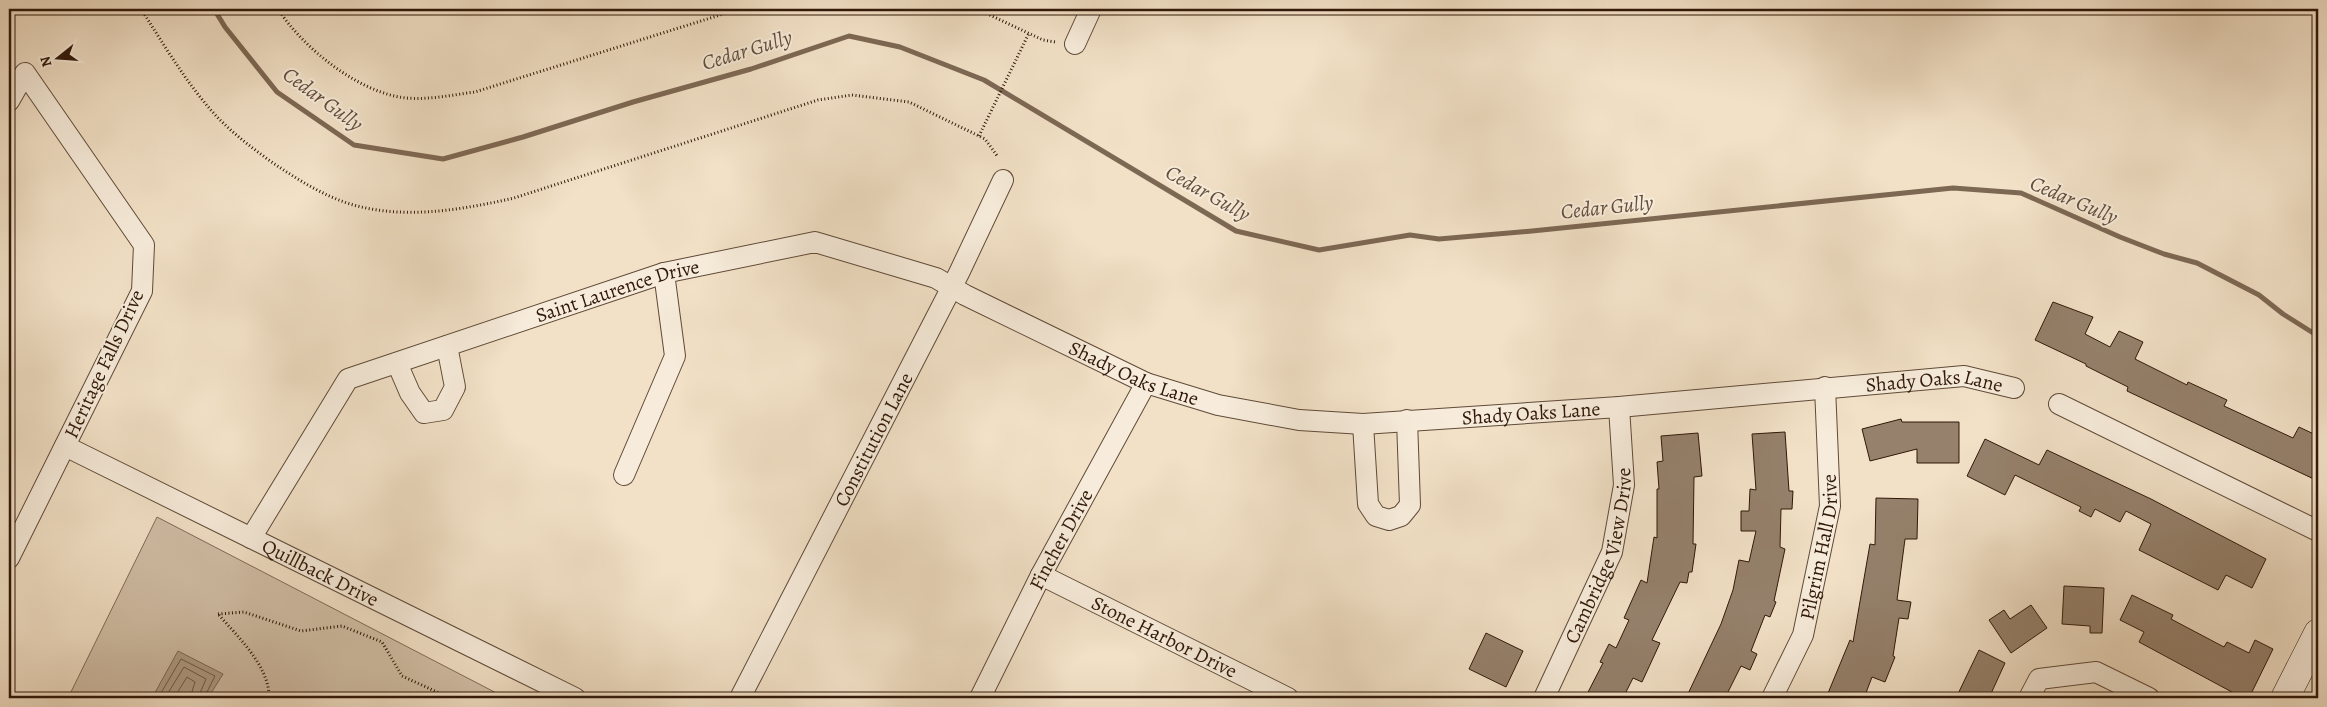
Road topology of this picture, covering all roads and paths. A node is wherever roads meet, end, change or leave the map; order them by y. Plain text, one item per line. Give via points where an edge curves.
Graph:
1 (141, 9) edge
2 (278, 9) edge
3 (739, 9) edge
4 (978, 9) edge
5 (1092, 9) edge
6 (1029, 33) junction
7 (1055, 42) dead end
8 (1075, 44) dead end
9 (9, 101) edge
10 (980, 136) junction
11 (998, 157) dead end
12 (1004, 180) dead end
13 (664, 273) junction
14 (952, 286) junction
15 (1060, 341) joint
16 (447, 346) junction
17 (397, 363) junction
18 (1146, 383) junction
19 (1824, 387) junction
20 (2014, 388) dead end
21 (2059, 404) dead end
22 (1619, 407) junction
23 (1407, 420) junction
24 (1363, 424) junction
25 (65, 446) junction
26 (624, 476) dead end
27 (2318, 532) edge
28 (251, 538) junction
29 (9, 558) edge
30 (1041, 575) junction
31 (2318, 633) edge
32 (269, 698) edge
33 (450, 698) edge
34 (575, 698) edge
35 (740, 698) edge
36 (980, 698) edge
37 (1288, 698) edge
38 (1544, 698) edge
39 (1772, 698) edge
40 (2030, 698) edge
41 (2148, 698) edge
42 (2285, 698) edge

1 - 10 path via 205,103 242,141 302,183 349,204 385,211 428,212 468,208 514,198 818,100 852,95 909,102
2 - 3 path via 322,58 377,92 406,98 475,92
4 - 6 path
5 - 8 street
6 - 7 path
6 - 10 path
9 - 25 street, Heritage Falls Drive via 25,73 144,245 142,291
10 - 11 path
12 - 14 street, Constitution Lane
13 - 14 street, Saint Laurence Drive via 815,242 936,278
13 - 16 street, Saint Laurence Drive
13 - 26 street via 675,356
14 - 15 street, Saint Laurence Drive
14 - 35 street, Constitution Lane
15 - 18 street, Shady Oaks Lane
16 - 17 street, Saint Laurence Drive
16 - 17 street via 455,387 443,410 424,413 410,393
17 - 28 street, Saint Laurence Drive via 348,379
18 - 24 street, Shady Oaks Lane via 1227,407 1299,420
18 - 30 street, Fincher Drive
19 - 20 street, Shady Oaks Lane via 1964,376
19 - 22 street, Shady Oaks Lane
19 - 39 street, Pilgrim Hall Drive via 1830,506 1803,636
21 - 27 street
22 - 23 street, Shady Oaks Lane
22 - 38 street, Cambridge View Drive via 1624,485 1612,552
23 - 24 street, Shady Oaks Lane
23 - 24 street via 1410,505 1401,516 1389,520 1376,516 1368,504
25 - 28 street, Quillback Drive
25 - 29 street, Heritage Falls Drive
28 - 34 street, Quillback Drive
30 - 36 street, Fincher Drive
30 - 37 street, Stone Harbor Drive
31 - 42 main road
32 - 33 path via 254,654 218,614 244,612 302,631 342,626 382,642 402,676
40 - 41 street via 2039,679 2096,672

